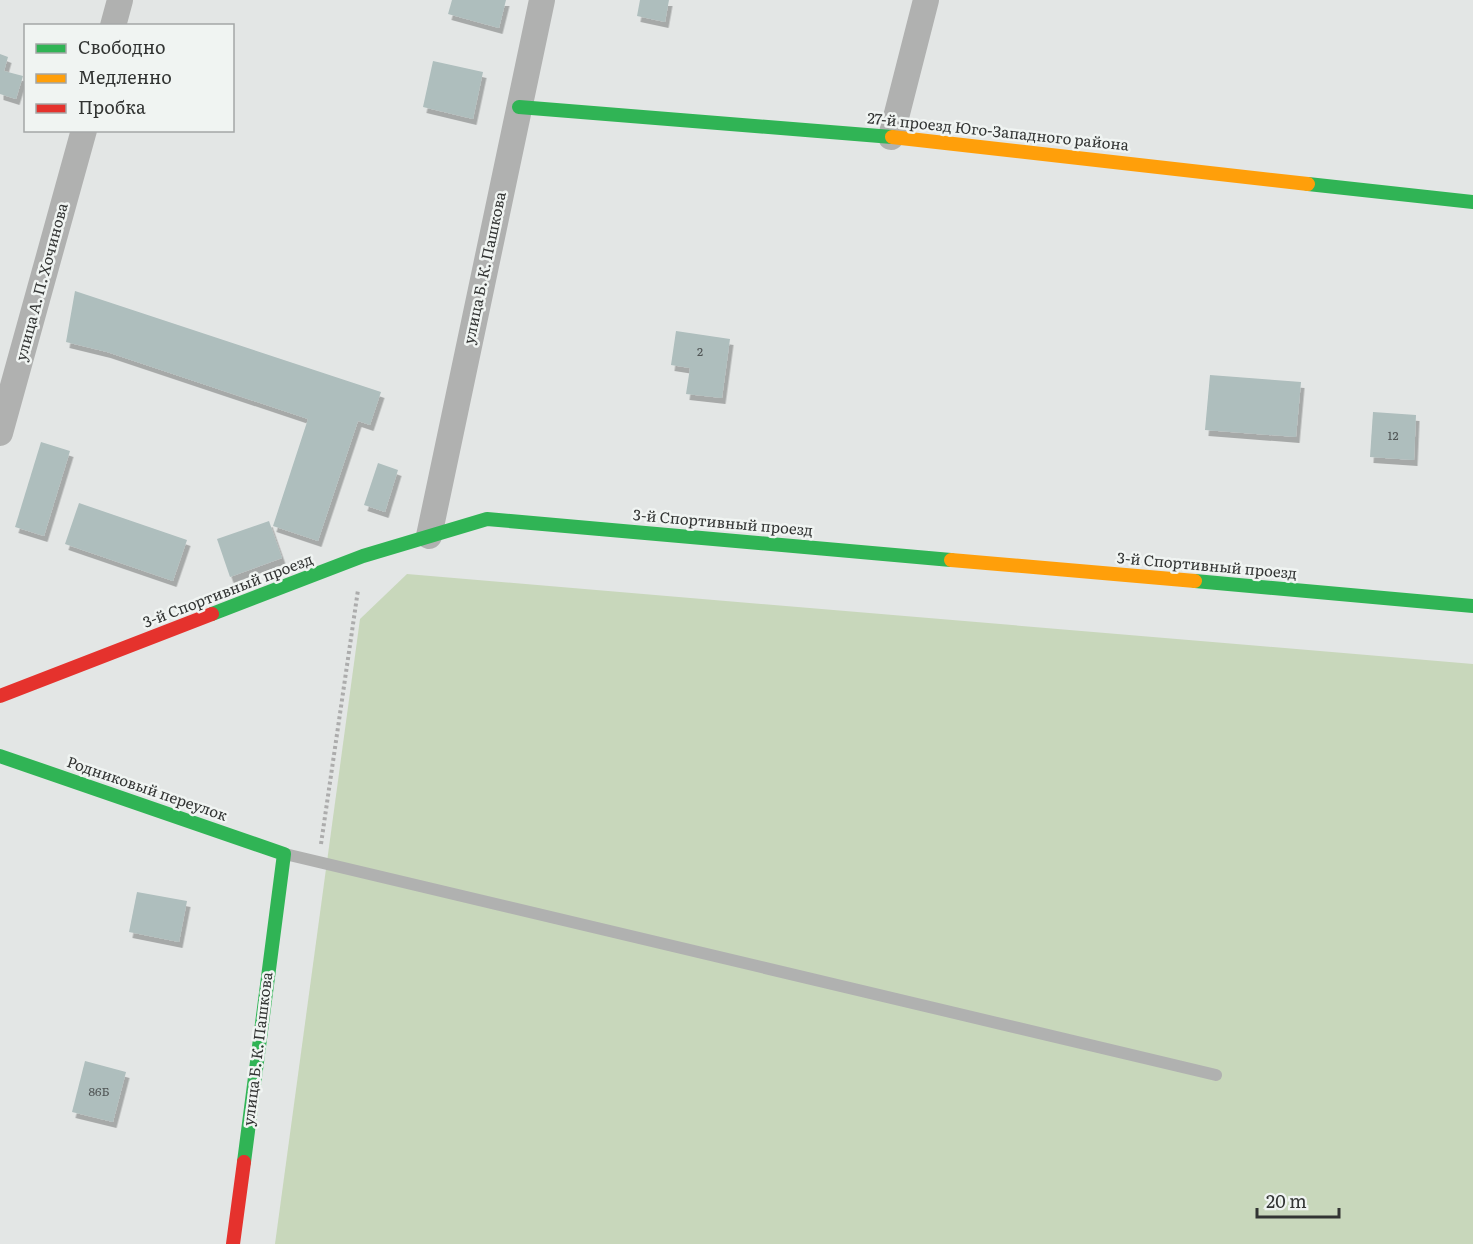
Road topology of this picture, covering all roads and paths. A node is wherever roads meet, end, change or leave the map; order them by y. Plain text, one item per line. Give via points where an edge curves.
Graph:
1 (120, 0) edge
2 (542, 0) edge
3 (926, 0) edge
4 (114, 24) edge
5 (519, 106) junction
6 (83, 132) edge
7 (891, 137) junction
8 (1473, 202) edge
9 (0, 433) edge
10 (429, 536) junction
11 (363, 556) junction
12 (1473, 606) edge
13 (0, 696) edge
14 (0, 756) edge
15 (284, 854) junction
16 (318, 862) junction
17 (1216, 1075) dead end
18 (232, 1244) edge

1 - 4 street
2 - 5 street, улица Б. К. Пашкова
3 - 7 street
5 - 7 street, 27-й проезд Юго-Западного района
5 - 10 street, улица Б. К. Пашкова
6 - 9 street, улица А. П. Хочинова
7 - 8 street, 27-й проезд Юго-Западного района
10 - 11 street, 3-й Спортивный проезд
10 - 12 street, 3-й Спортивный проезд via 487,519
11 - 13 street, 3-й Спортивный проезд
11 - 16 path
14 - 15 street, Родниковый переулок
15 - 16 lane
15 - 18 street, улица Б. К. Пашкова
16 - 17 lane

